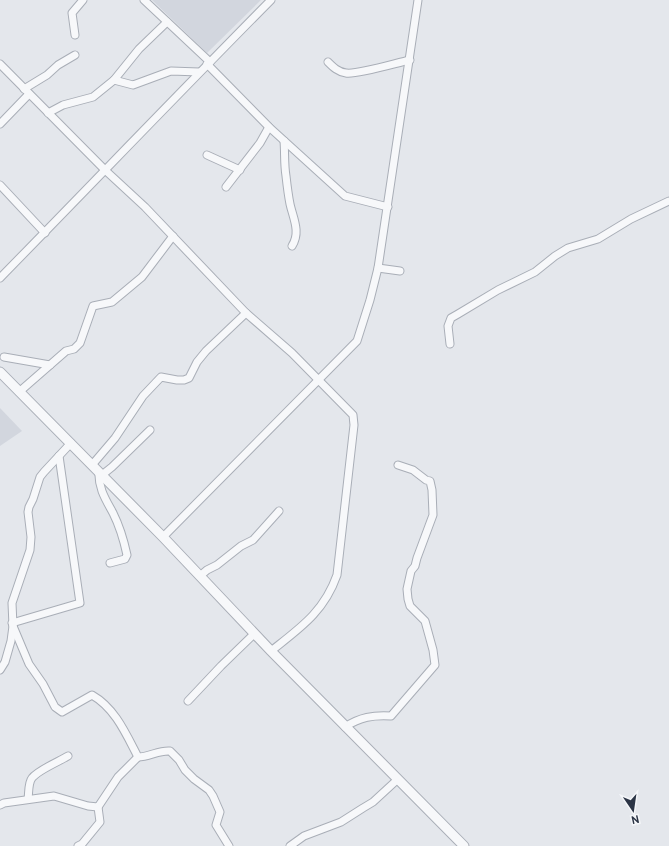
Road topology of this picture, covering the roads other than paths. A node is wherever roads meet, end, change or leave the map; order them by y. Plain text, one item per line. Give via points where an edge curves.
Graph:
1 (83, 0) edge
2 (144, 0) edge
3 (271, 0) edge
4 (418, 0) edge
5 (167, 22) junction
6 (75, 35) dead end
7 (75, 55) dead end
8 (410, 60) junction
9 (328, 62) dead end
10 (208, 63) junction
11 (0, 64) edge
12 (199, 72) junction
13 (114, 80) junction
14 (24, 89) junction
15 (29, 94) junction
16 (48, 113) junction
17 (0, 124) edge
18 (269, 127) junction
19 (284, 141) junction
20 (207, 155) dead end
21 (105, 170) junction
22 (240, 170) junction
23 (0, 185) edge
24 (226, 187) dead end
25 (669, 200) edge
26 (388, 208) junction
27 (45, 233) junction
28 (173, 236) junction
29 (292, 246) dead end
30 (378, 268) junction
31 (400, 271) dead end
32 (0, 278) edge
33 (246, 313) junction
34 (450, 344) dead end
35 (4, 357) dead end
36 (50, 365) junction
37 (0, 372) edge
38 (318, 380) junction
39 (19, 392) junction
40 (150, 430) dead end
41 (71, 443) junction
42 (59, 456) junction
43 (92, 465) junction
44 (398, 465) dead end
45 (100, 474) junction
46 (279, 511) dead end
47 (163, 537) junction
48 (110, 563) dead end
49 (200, 576) junction
50 (12, 624) junction
51 (254, 634) junction
52 (271, 652) junction
53 (0, 670) edge
54 (188, 701) dead end
55 (345, 727) junction
56 (68, 756) dead end
57 (138, 757) junction
58 (398, 779) junction
59 (28, 800) junction
60 (0, 805) edge
61 (98, 807) junction
62 (78, 846) edge
63 (229, 846) edge
64 (290, 846) edge
65 (464, 846) edge

1 - 6 street via 72,13
2 - 5 street
3 - 10 street
4 - 8 street
5 - 10 street
5 - 13 street via 139,49
7 - 14 street
8 - 9 street via 347,74
8 - 26 street
10 - 12 street
10 - 18 street
11 - 14 street
12 - 13 street via 171,71 133,85
12 - 21 street
13 - 16 street via 93,97 63,105
14 - 15 street
15 - 16 street
15 - 17 street
16 - 21 street
18 - 19 street
18 - 22 street
19 - 26 street via 345,196
19 - 29 street via 285,174 295,218 296,240
20 - 22 street
21 - 27 street
21 - 28 street
22 - 24 street
23 - 27 street
25 - 34 street via 598,239 568,248 535,272 451,318 448,326
26 - 30 street
27 - 32 street
28 - 33 street
28 - 36 street via 142,277 112,302 93,306 80,343
30 - 31 street
30 - 38 street via 357,341
33 - 38 street via 292,353
33 - 43 street via 206,351 188,378 178,380 161,377 143,396 115,438
35 - 36 street
36 - 39 street
37 - 39 street
38 - 47 street
38 - 52 street via 352,415 354,425 337,575 328,597 307,622
39 - 41 street
40 - 45 street via 112,467
41 - 42 street
41 - 43 street
42 - 50 street via 40,477 29,507 30,550 12,603
42 - 50 street via 80,603
43 - 45 street
44 - 55 street via 413,470 430,481 432,490 433,515 411,571 407,589 410,606 425,622 435,665 391,716 360,718
45 - 47 street
45 - 48 street via 99,481 127,555 125,559
46 - 49 street via 253,540
47 - 49 street
49 - 51 street
50 - 53 street via 8,655
50 - 57 street via 29,664 55,707 62,712 92,695 119,721
51 - 52 street
51 - 54 street
52 - 55 street
55 - 58 street
56 - 59 street via 32,778
57 - 61 street via 118,777
57 - 63 street via 170,751 213,796 220,812 216,825
58 - 64 street via 373,802 341,822 304,836
58 - 65 street
59 - 60 street
59 - 61 street via 54,796
61 - 62 street via 100,822

